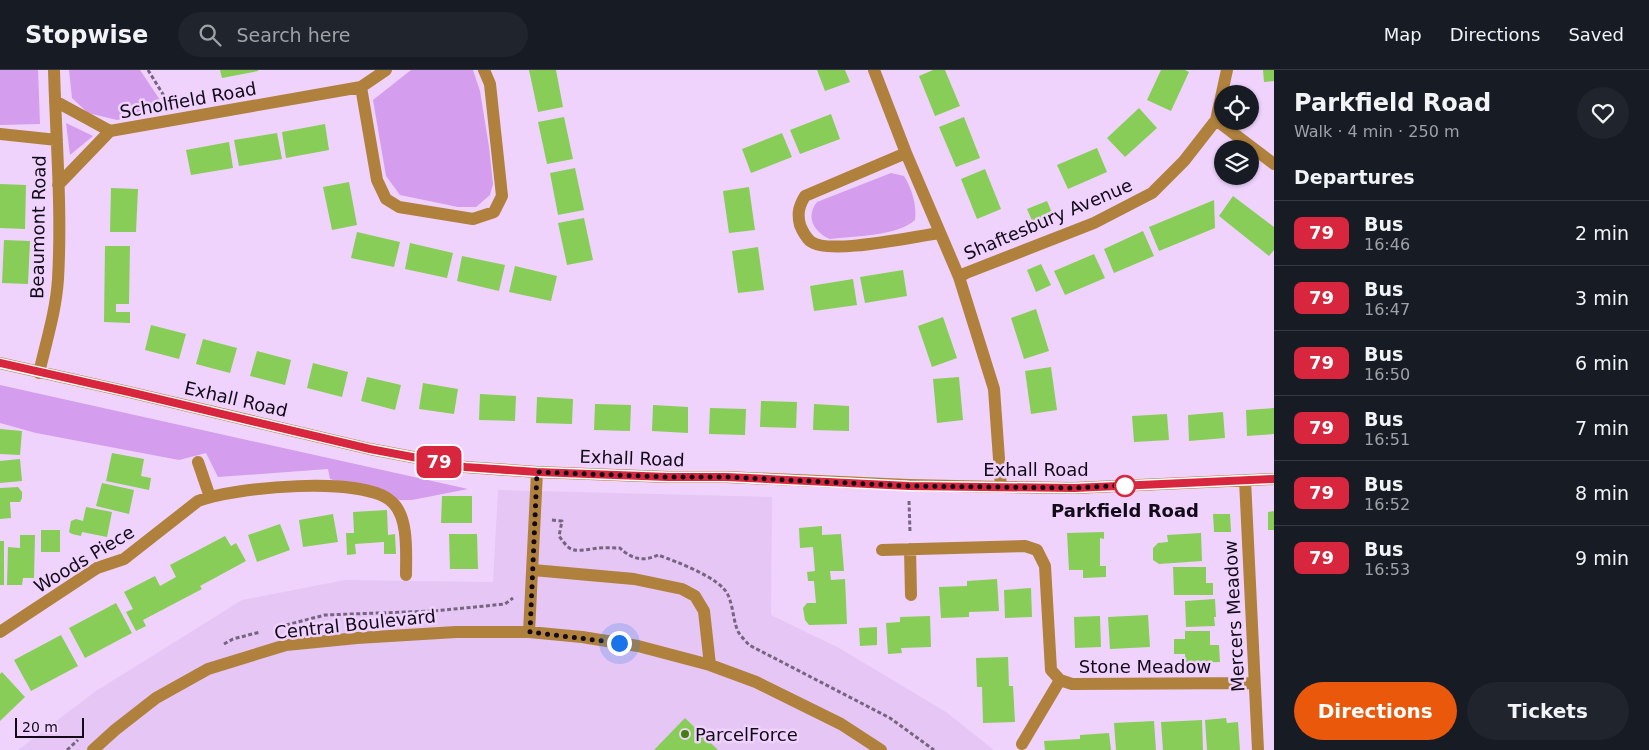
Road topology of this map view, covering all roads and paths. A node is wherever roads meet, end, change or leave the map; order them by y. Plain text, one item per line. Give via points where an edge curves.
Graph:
1 (54, 70) edge
2 (148, 70) edge
3 (386, 70) edge
4 (484, 70) edge
5 (874, 70) edge
6 (1227, 70) edge
7 (1224, 85) edge
8 (361, 87) junction
9 (55, 101) junction
10 (179, 119) junction
11 (1214, 123) edge
12 (1229, 130) edge
13 (110, 132) junction
14 (0, 134) edge
15 (57, 140) junction
16 (906, 153) junction
17 (1274, 164) edge
18 (58, 185) junction
19 (940, 232) junction
20 (959, 277) junction
21 (0, 363) edge
22 (39, 373) junction
23 (198, 462) dead end
24 (537, 472) junction
25 (1274, 478) edge
26 (1245, 480) junction
27 (909, 486) junction
28 (1001, 487) junction
29 (210, 497) junction
30 (910, 549) junction
31 (882, 550) dead end
32 (533, 570) junction
33 (406, 575) dead end
34 (910, 595) dead end
35 (0, 632) edge
36 (530, 632) junction
37 (710, 665) junction
38 (1060, 680) junction
39 (1254, 683) junction
40 (1022, 744) dead end
41 (93, 750) edge
42 (881, 750) edge
43 (1258, 750) edge

1 - 9 street, Beaumont Road
2 - 10 path
3 - 8 street, Scholfield Road
4 - 8 street via 490,84 502,196 494,212 473,219 399,207 386,199 378,180
5 - 16 street
6 - 7 street, Shaftesbury Avenue
8 - 10 street, Scholfield Road
9 - 13 street, Scholfield Road
9 - 15 street, Beaumont Road
10 - 13 street, Scholfield Road
11 - 20 street, Shaftesbury Avenue via 1184,161 1152,193 1094,222
12 - 17 street
13 - 18 street, Scholfield Road
14 - 15 street, Beaumont Road
15 - 18 street, Beaumont Road
16 - 19 street
16 - 19 street via 805,196 799,206 801,228 811,242 842,248
18 - 22 street, Beaumont Road via 58,280
19 - 20 street
20 - 28 street via 994,389
21 - 22 street, Exhall Road
22 - 24 street, Exhall Road via 370,449 465,467
23 - 29 street
24 - 27 street, Exhall Road
24 - 32 street
25 - 26 street, Exhall Road
26 - 28 street, Exhall Road via 1074,488
26 - 39 street, Mercers Meadow
27 - 28 street, Exhall Road
27 - 30 path
29 - 33 street, Woods Piece via 263,488 316,485 380,493 393,502 403,523
29 - 35 street, Woods Piece via 198,501 124,559 97,568
30 - 31 street, Stone Meadow
30 - 34 street
30 - 38 street, Stone Meadow via 1025,546 1037,550 1046,566 1051,670
32 - 36 street
32 - 37 street via 634,580 682,589 695,596 704,611
36 - 37 street, Central Boulevard via 638,646
36 - 41 street, Central Boulevard via 456,632 286,645 208,669 156,698
37 - 42 street, Central Boulevard via 756,682 841,724
38 - 39 street, Stone Meadow via 1072,684
38 - 40 street
39 - 43 street, Mercers Meadow

